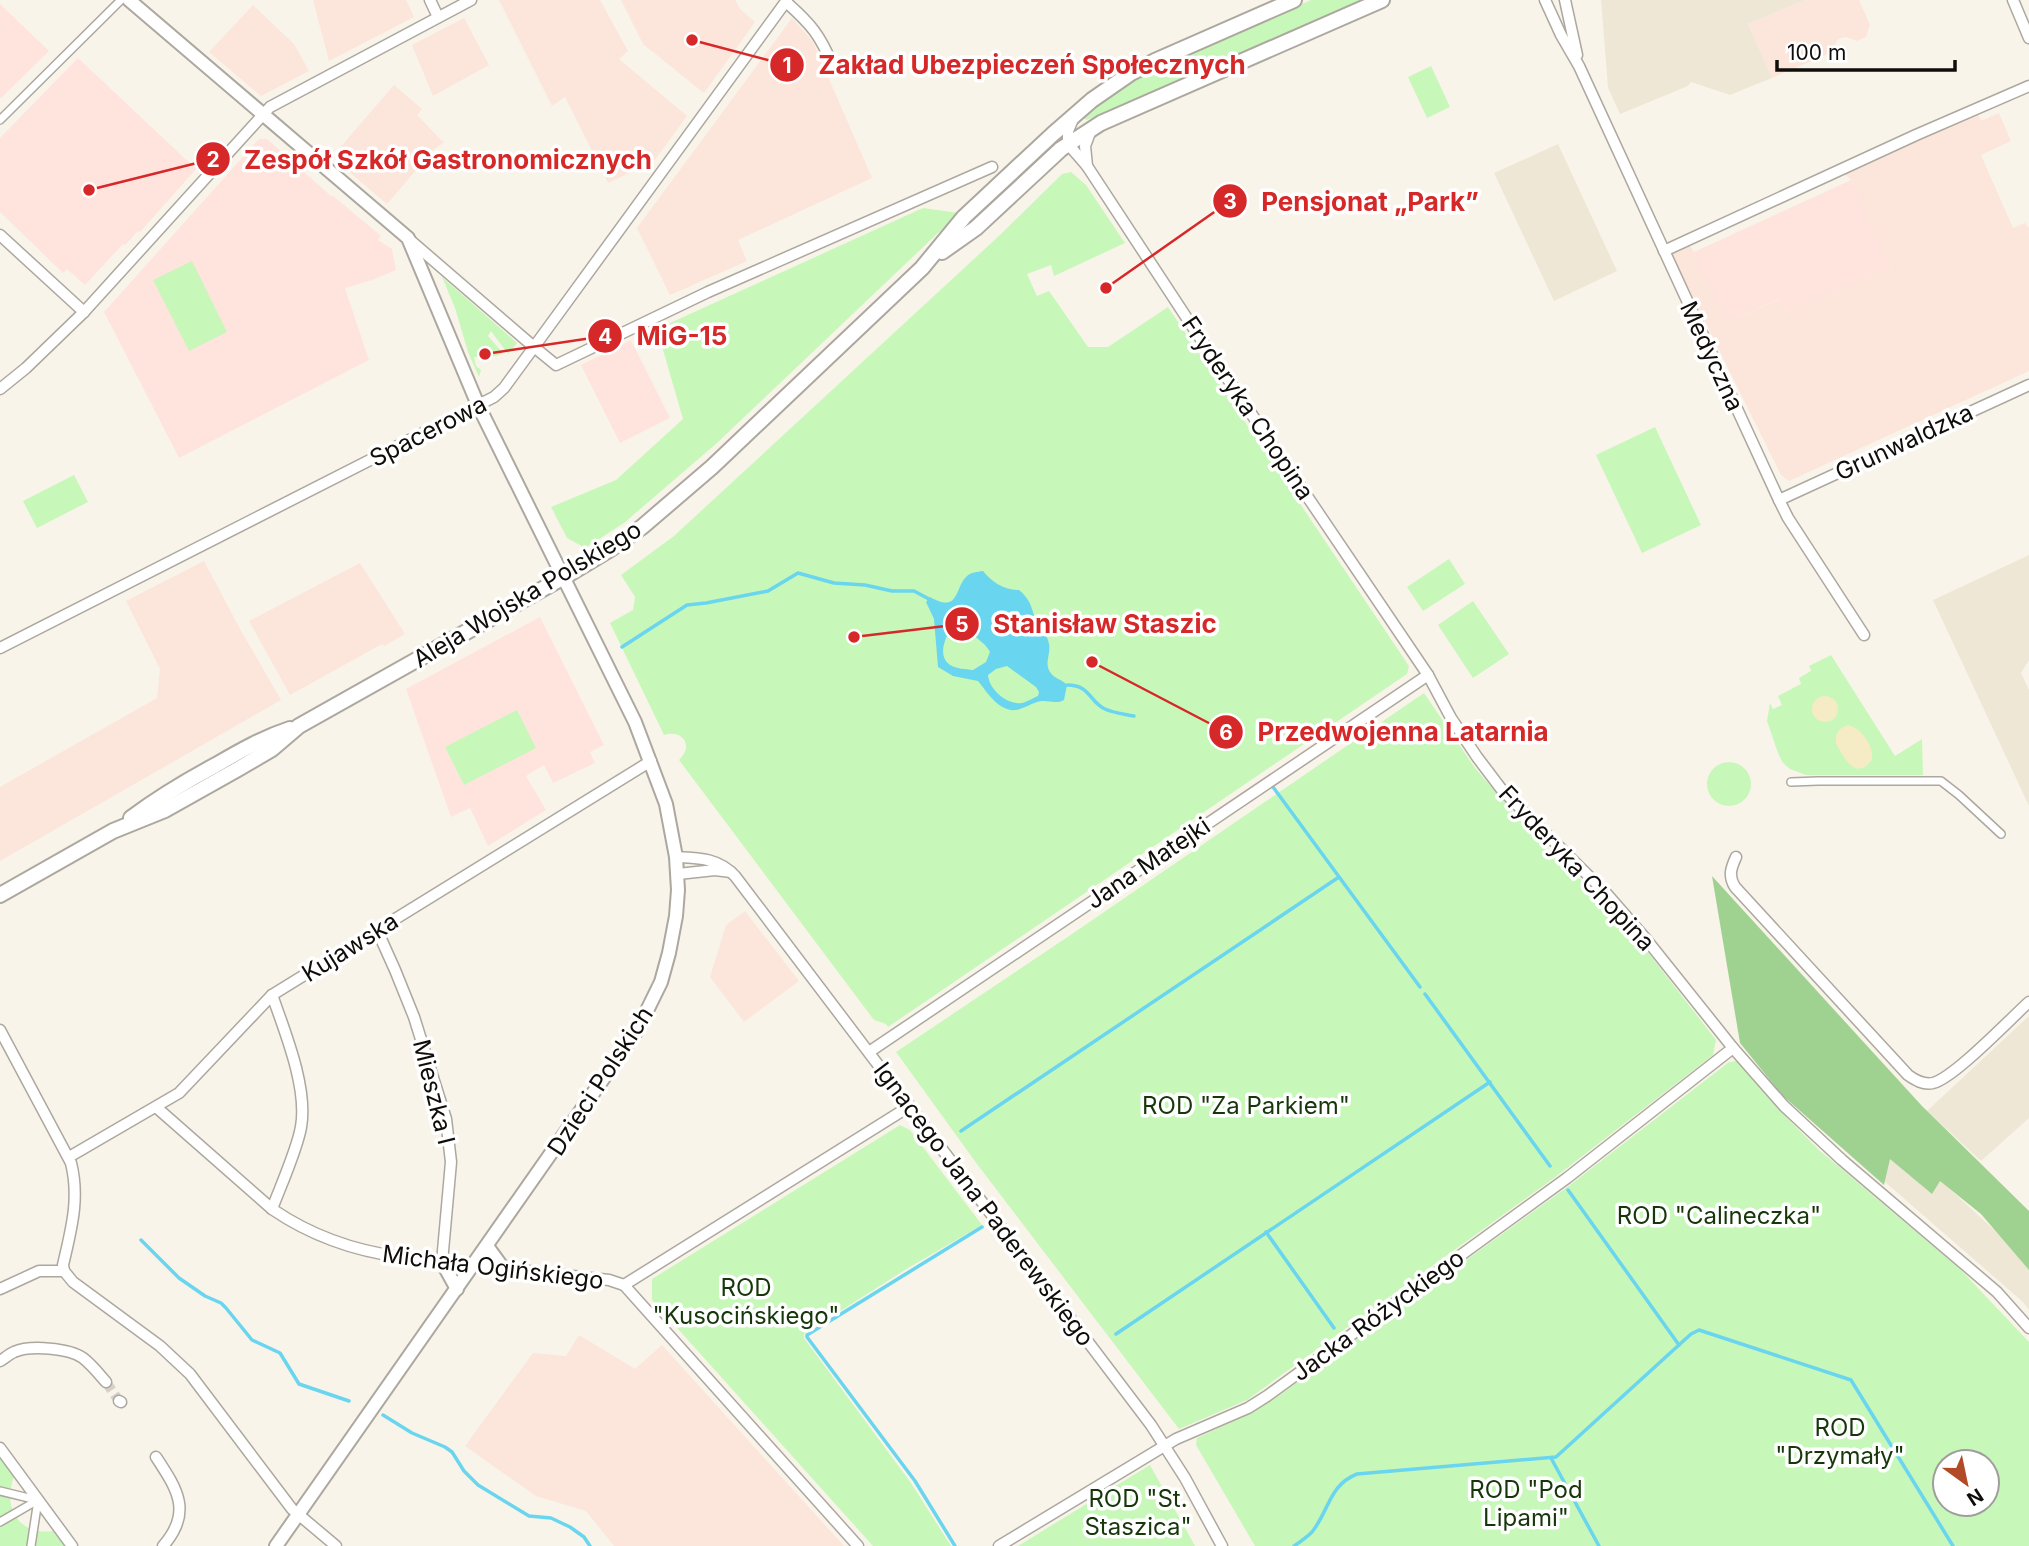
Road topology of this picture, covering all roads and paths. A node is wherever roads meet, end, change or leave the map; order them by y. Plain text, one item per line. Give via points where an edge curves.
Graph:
1 (121, 0) edge
2 (130, 0) edge
3 (430, 0) edge
4 (471, 0) edge
5 (1294, 0) edge
6 (1382, 0) edge
7 (1545, 0) edge
8 (1565, 0) edge
9 (2013, 0) edge
10 (787, 1) edge
11 (438, 17) junction
12 (2029, 38) edge
13 (833, 66) dead end
14 (1579, 66) junction
15 (2029, 86) edge
16 (262, 114) junction
17 (1074, 114) junction
18 (0, 120) edge
19 (1091, 128) junction
20 (1068, 144) junction
21 (1087, 166) junction
22 (992, 167) dead end
23 (0, 235) edge
24 (408, 238) junction
25 (1664, 251) junction
26 (922, 268) junction
27 (83, 313) junction
28 (534, 347) junction
29 (2029, 385) edge
30 (0, 389) edge
31 (478, 405) junction
32 (1779, 500) junction
33 (564, 577) junction
34 (1864, 635) dead end
35 (0, 648) edge
36 (1428, 675) junction
37 (651, 761) junction
38 (1791, 782) dead end
39 (2001, 834) dead end
40 (676, 857) junction
41 (1736, 857) dead end
42 (732, 872) junction
43 (678, 874) junction
44 (0, 895) edge
45 (377, 930) junction
46 (272, 995) junction
47 (2029, 1002) edge
48 (0, 1030) edge
49 (1733, 1048) junction
50 (869, 1052) junction
51 (910, 1106) junction
52 (156, 1107) junction
53 (69, 1157) junction
54 (272, 1209) junction
55 (487, 1246) junction
56 (442, 1262) junction
57 (474, 1264) junction
58 (503, 1268) junction
59 (64, 1271) junction
60 (624, 1285) junction
61 (0, 1289) edge
62 (457, 1289) junction
63 (2029, 1328) edge
64 (0, 1362) edge
65 (106, 1382) tunnel mouth
66 (1166, 1446) junction
67 (0, 1448) edge
68 (156, 1457) dead end
69 (0, 1492) edge
70 (38, 1500) junction
71 (297, 1515) junction
72 (0, 1522) edge
73 (31, 1546) edge
74 (72, 1546) edge
75 (163, 1546) edge
76 (276, 1546) edge
77 (336, 1546) edge
78 (858, 1546) edge
79 (999, 1546) edge
80 (1222, 1546) edge

1 - 18 street
2 - 16 street
3 - 11 street
4 - 11 street
5 - 17 main road, Aleja Wojska Polskiego via 1149,64
6 - 19 main road, Aleja Wojska Polskiego
7 - 14 street, Medyczna
8 - 14 street, Medyczna
9 - 12 street
10 - 13 street via 822,40
10 - 28 street, Spacerowa
11 - 16 street
14 - 25 street, Medyczna
15 - 25 street
16 - 24 street
16 - 27 street
17 - 20 street
17 - 26 main road, Aleja Wojska Polskiego via 964,217
19 - 20 main road, Aleja Wojska Polskiego
19 - 21 street via 1085,146
20 - 21 street, Fryderyka Chopina
20 - 26 main road, Aleja Wojska Polskiego via 976,228
21 - 36 street, Fryderyka Chopina
22 - 28 street via 708,292 556,365
23 - 27 street
24 - 28 street
24 - 31 street, Dzieci Polskich
25 - 32 street, Medyczna
26 - 33 main road, Aleja Wojska Polskiego via 668,506 623,541
27 - 30 street
28 - 31 street, Spacerowa via 504,388
29 - 32 street, Grunwaldzka
31 - 33 street, Dzieci Polskich
31 - 35 street, Spacerowa
32 - 34 street, Medyczna
33 - 37 street, Dzieci Polskich
33 - 44 main road, Aleja Wojska Polskiego via 299,726 264,738 203,772 113,831
36 - 49 street, Fryderyka Chopina via 1476,757 1502,789 1606,892
36 - 50 street, Jana Matejki
37 - 40 street, Dzieci Polskich via 670,819
37 - 45 street, Kujawska
38 - 39 street via 1941,781
40 - 42 street via 712,860
40 - 43 street, Dzieci Polskich
41 - 47 street via 1730,874 1735,887 1916,1080 1927,1084 1942,1080
42 - 43 street
42 - 50 street, Ignacego Jana Paderewskiego
43 - 55 street, Dzieci Polskich via 670,953 648,1012
45 - 46 street, Kujawska
45 - 56 street, Mieszka I via 414,1017 446,1119 451,1162
46 - 52 street, Kujawska via 179,1093
46 - 54 street via 300,1085 303,1114
48 - 53 street
49 - 63 street, Fryderyka Chopina via 1810,1132 1983,1279
49 - 66 street, Jacka Różyckiego via 1567,1178 1267,1396
50 - 51 street, Ignacego Jana Paderewskiego
51 - 60 street
51 - 66 street, Ignacego Jana Paderewskiego
52 - 53 street, Kujawska
52 - 54 street, Michała Ogińskiego
53 - 59 street via 76,1201
54 - 56 street, Michała Ogińskiego via 310,1231 365,1252
55 - 57 street, Dzieci Polskich
55 - 58 street
56 - 57 street, Michała Ogińskiego
56 - 62 street
57 - 58 street, Michała Ogińskiego
57 - 62 street, Dzieci Polskich
58 - 60 street, Michała Ogińskiego
59 - 61 street via 39,1271
59 - 71 street via 190,1374
60 - 78 street, Michała Ogińskiego
62 - 71 street, Dzieci Polskich
64 - 65 street via 15,1351 67,1351 83,1358
66 - 79 street, Jacka Różyckiego
66 - 80 street, Ignacego Jana Paderewskiego
67 - 70 street
68 - 75 street via 175,1486 180,1504 173,1533
69 - 70 street
70 - 72 street
70 - 73 street
70 - 74 street
71 - 76 street, Dzieci Polskich
71 - 77 street

